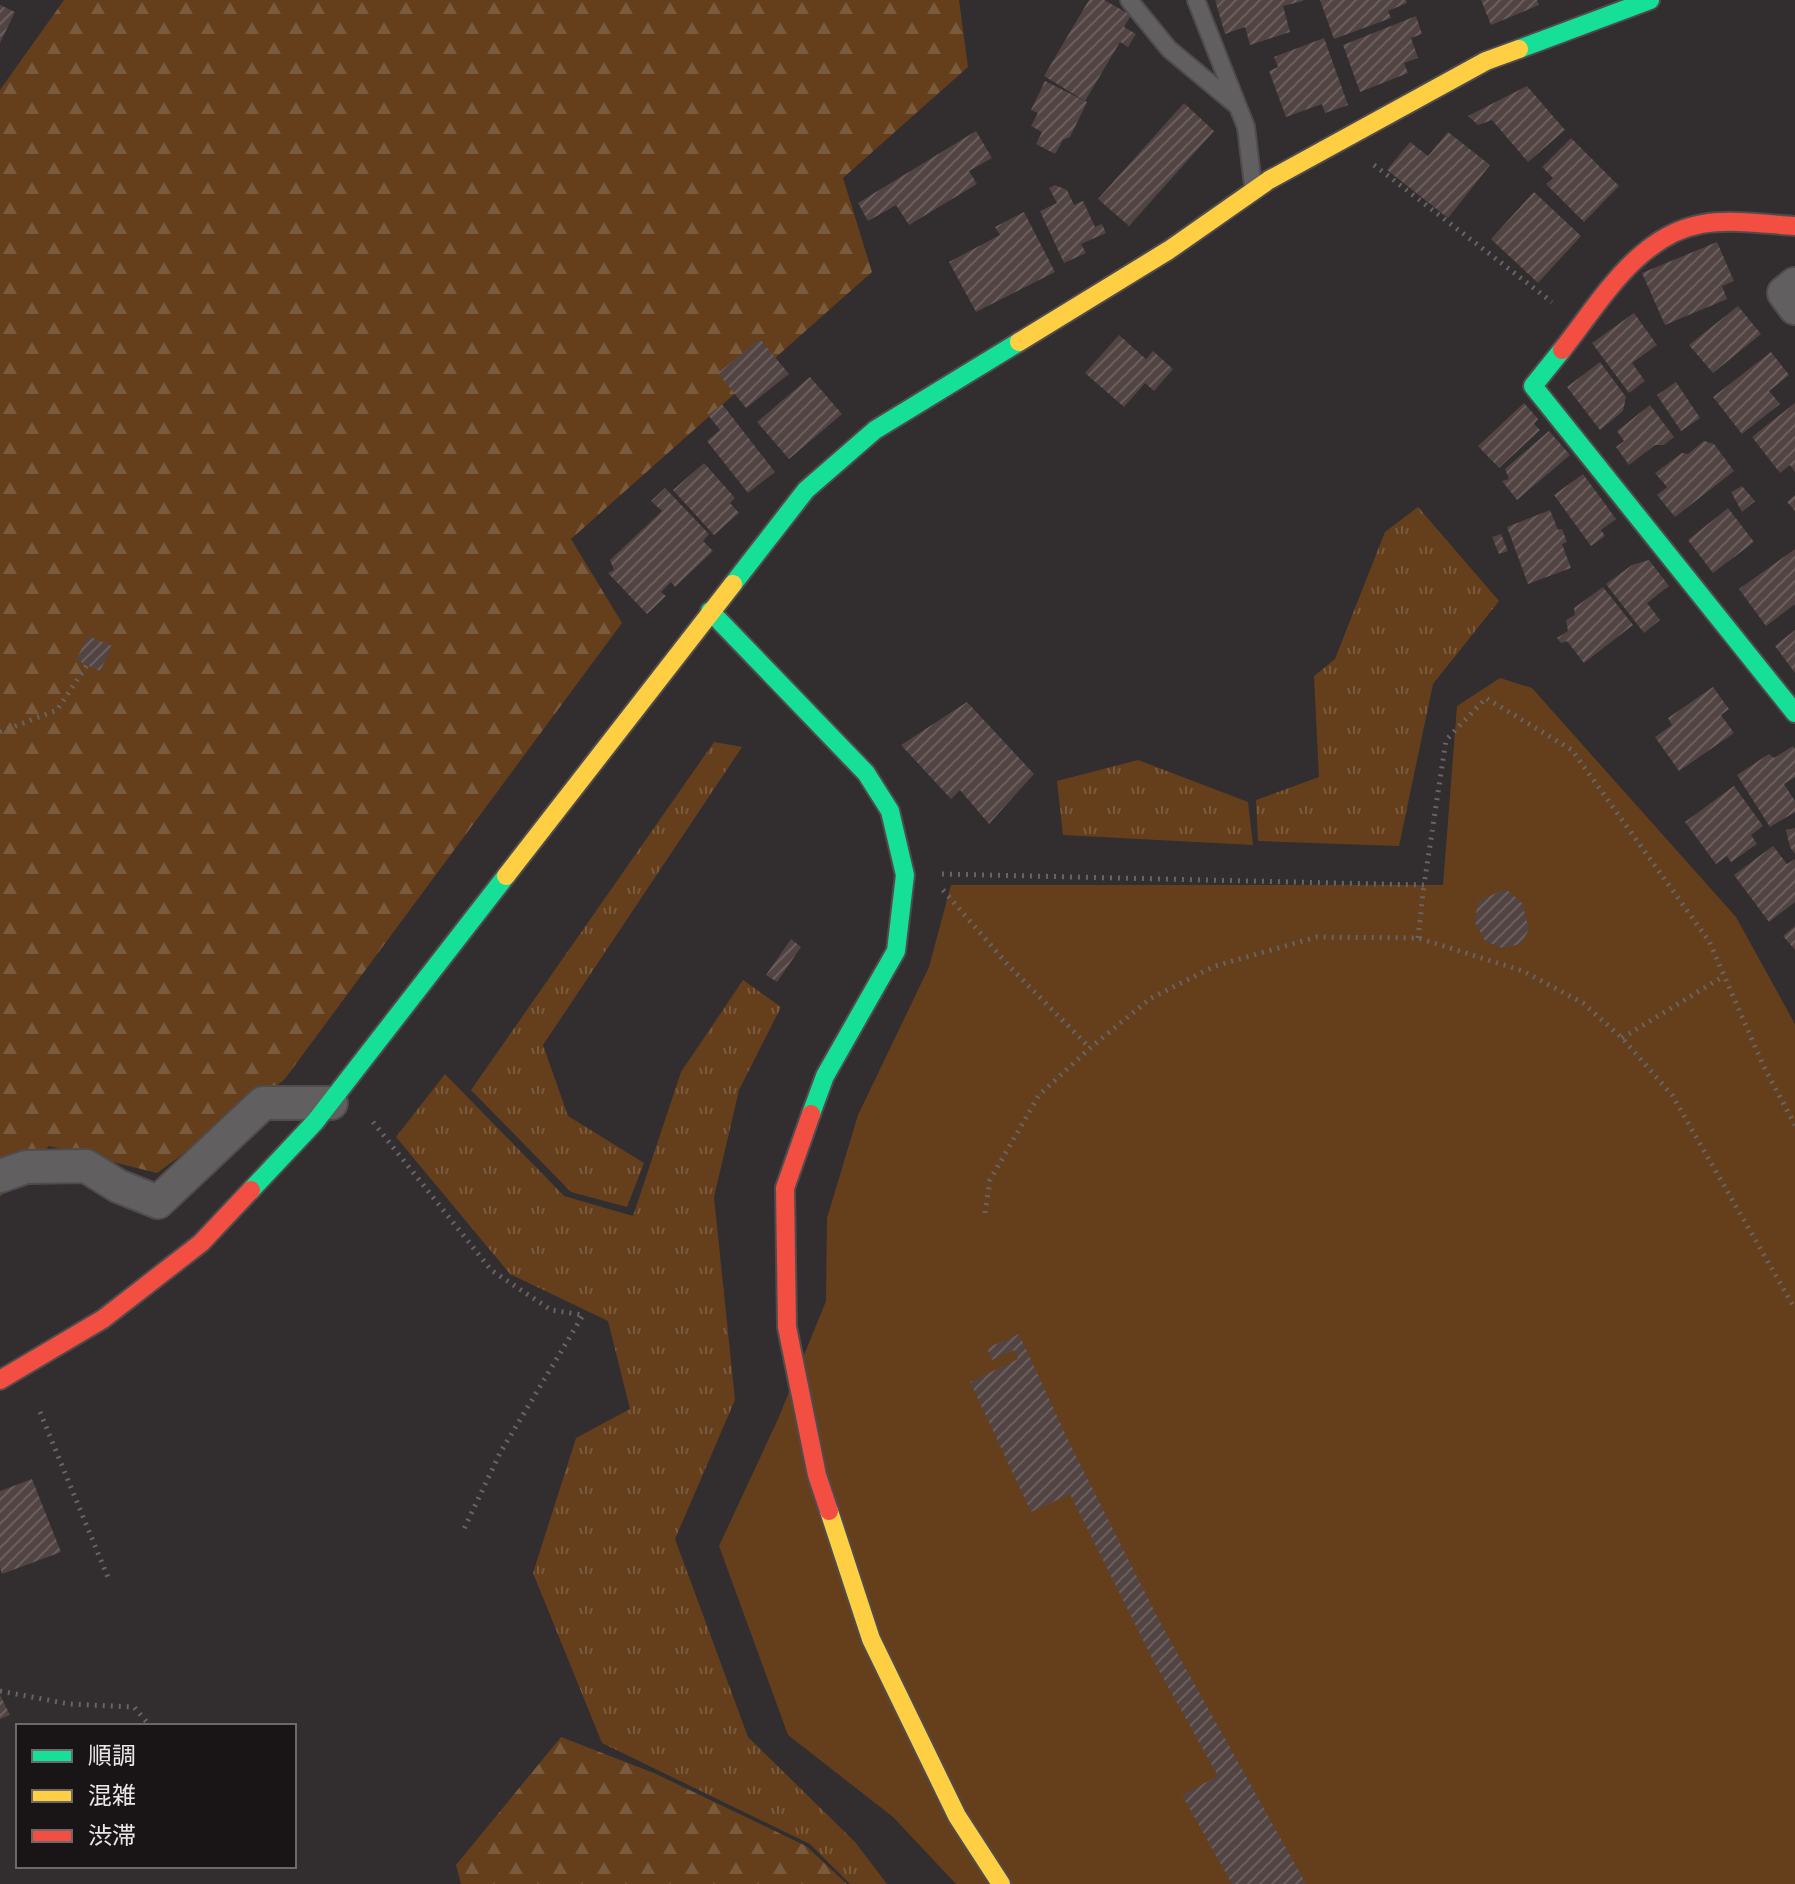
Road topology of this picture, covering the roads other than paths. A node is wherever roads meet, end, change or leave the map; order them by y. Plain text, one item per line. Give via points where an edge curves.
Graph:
1 (1129, 0) edge
2 (1196, 0) edge
3 (1650, 0) edge
4 (1237, 105) junction
5 (1254, 191) junction
6 (1795, 226) edge
7 (1795, 284) edge
8 (1795, 308) edge
9 (710, 611) junction
10 (1795, 713) edge
11 (331, 1103) junction
12 (0, 1176) edge
13 (0, 1380) edge
14 (1001, 1884) edge

1 - 4 lane via 1169,49
2 - 4 lane
3 - 5 street via 1486,61
4 - 5 lane via 1246,127
5 - 9 street via 1169,250 875,430 806,490
6 - 10 street via 1701,224 1664,238 1634,260 1533,386
7 - 8 street via 1784,293
9 - 11 street
9 - 14 street via 866,773 890,811 905,875 896,951 825,1076 785,1188 787,1327 817,1475 871,1639 957,1816
11 - 12 street via 263,1103 158,1202 86,1166 26,1167
11 - 13 street via 201,1243 103,1319

